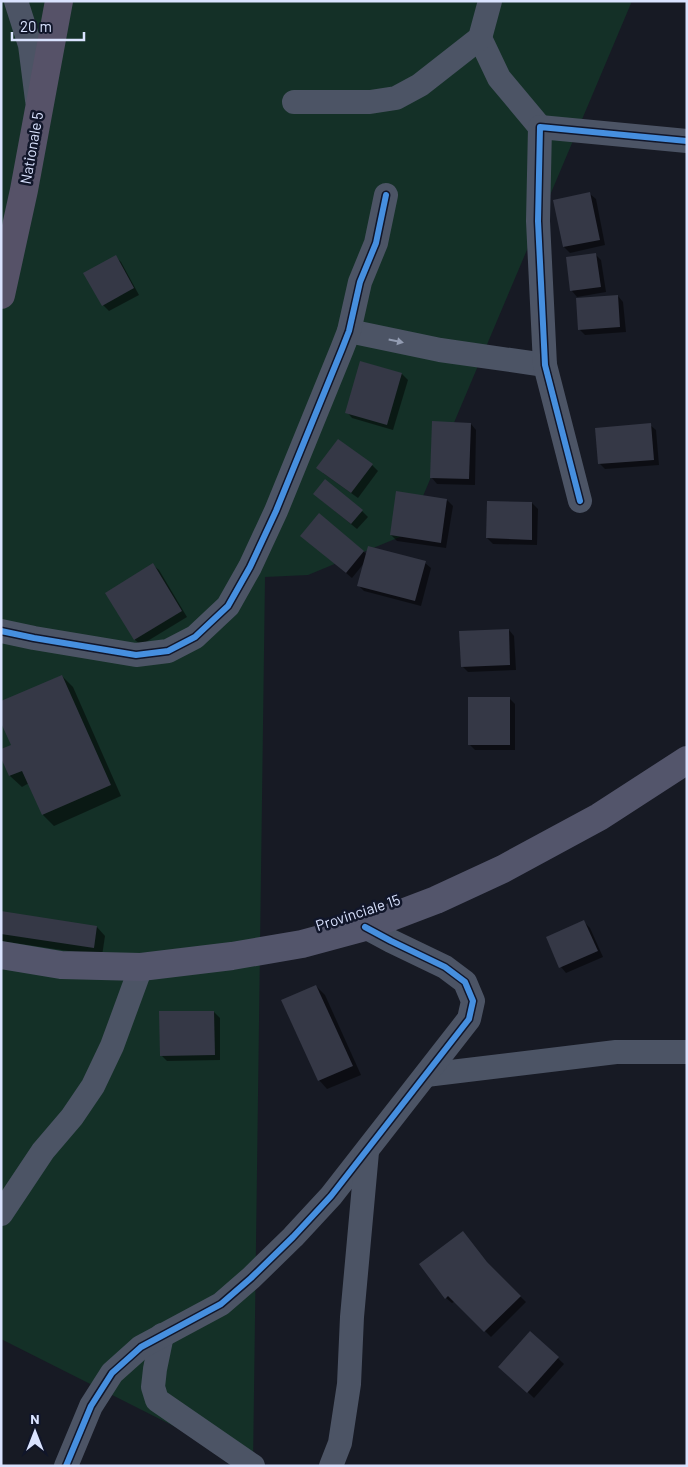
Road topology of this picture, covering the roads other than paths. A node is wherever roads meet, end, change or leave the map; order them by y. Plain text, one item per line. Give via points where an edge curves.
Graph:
1 (16, 1) edge
2 (59, 1) edge
3 (490, 1) edge
4 (480, 38) junction
5 (294, 102) dead end
6 (38, 111) junction
7 (540, 127) junction
8 (687, 142) edge
9 (386, 196) dead end
10 (1, 295) edge
11 (349, 331) junction
12 (544, 365) junction
13 (580, 501) dead end
14 (1, 631) edge
15 (687, 760) edge
16 (365, 926) junction
17 (1, 955) edge
18 (140, 967) junction
19 (687, 1052) edge
20 (426, 1075) junction
21 (367, 1152) junction
22 (1, 1214) edge
23 (162, 1335) junction
24 (66, 1466) edge
25 (253, 1466) edge
26 (331, 1466) edge

1 - 6 street via 30,45
2 - 6 highway, Nationale 5
3 - 4 street
4 - 5 street via 420,85 396,98 370,102
4 - 7 street via 499,78
6 - 10 highway, Nationale 5
7 - 8 street
7 - 12 street via 538,221
9 - 11 street via 376,242 360,282
11 -> 12 street via 440,350
11 - 14 street via 276,512 250,567 228,606 195,637 168,651 136,655
12 - 13 street
15 - 16 main road, Provinciale 15 via 599,817 503,869 436,900
16 - 18 main road, Provinciale 15 via 302,944
16 - 20 street via 445,967 465,982 473,1001 470,1019
17 - 18 main road, Provinciale 15 via 61,965
18 - 22 street via 112,1046 93,1086 43,1151
19 - 20 street via 616,1052
20 - 21 street
21 - 23 street via 331,1196 251,1278 221,1304
21 - 26 street via 349,1384 340,1443
23 - 24 street via 140,1347 112,1373 91,1406
23 - 25 street via 153,1388 157,1400

